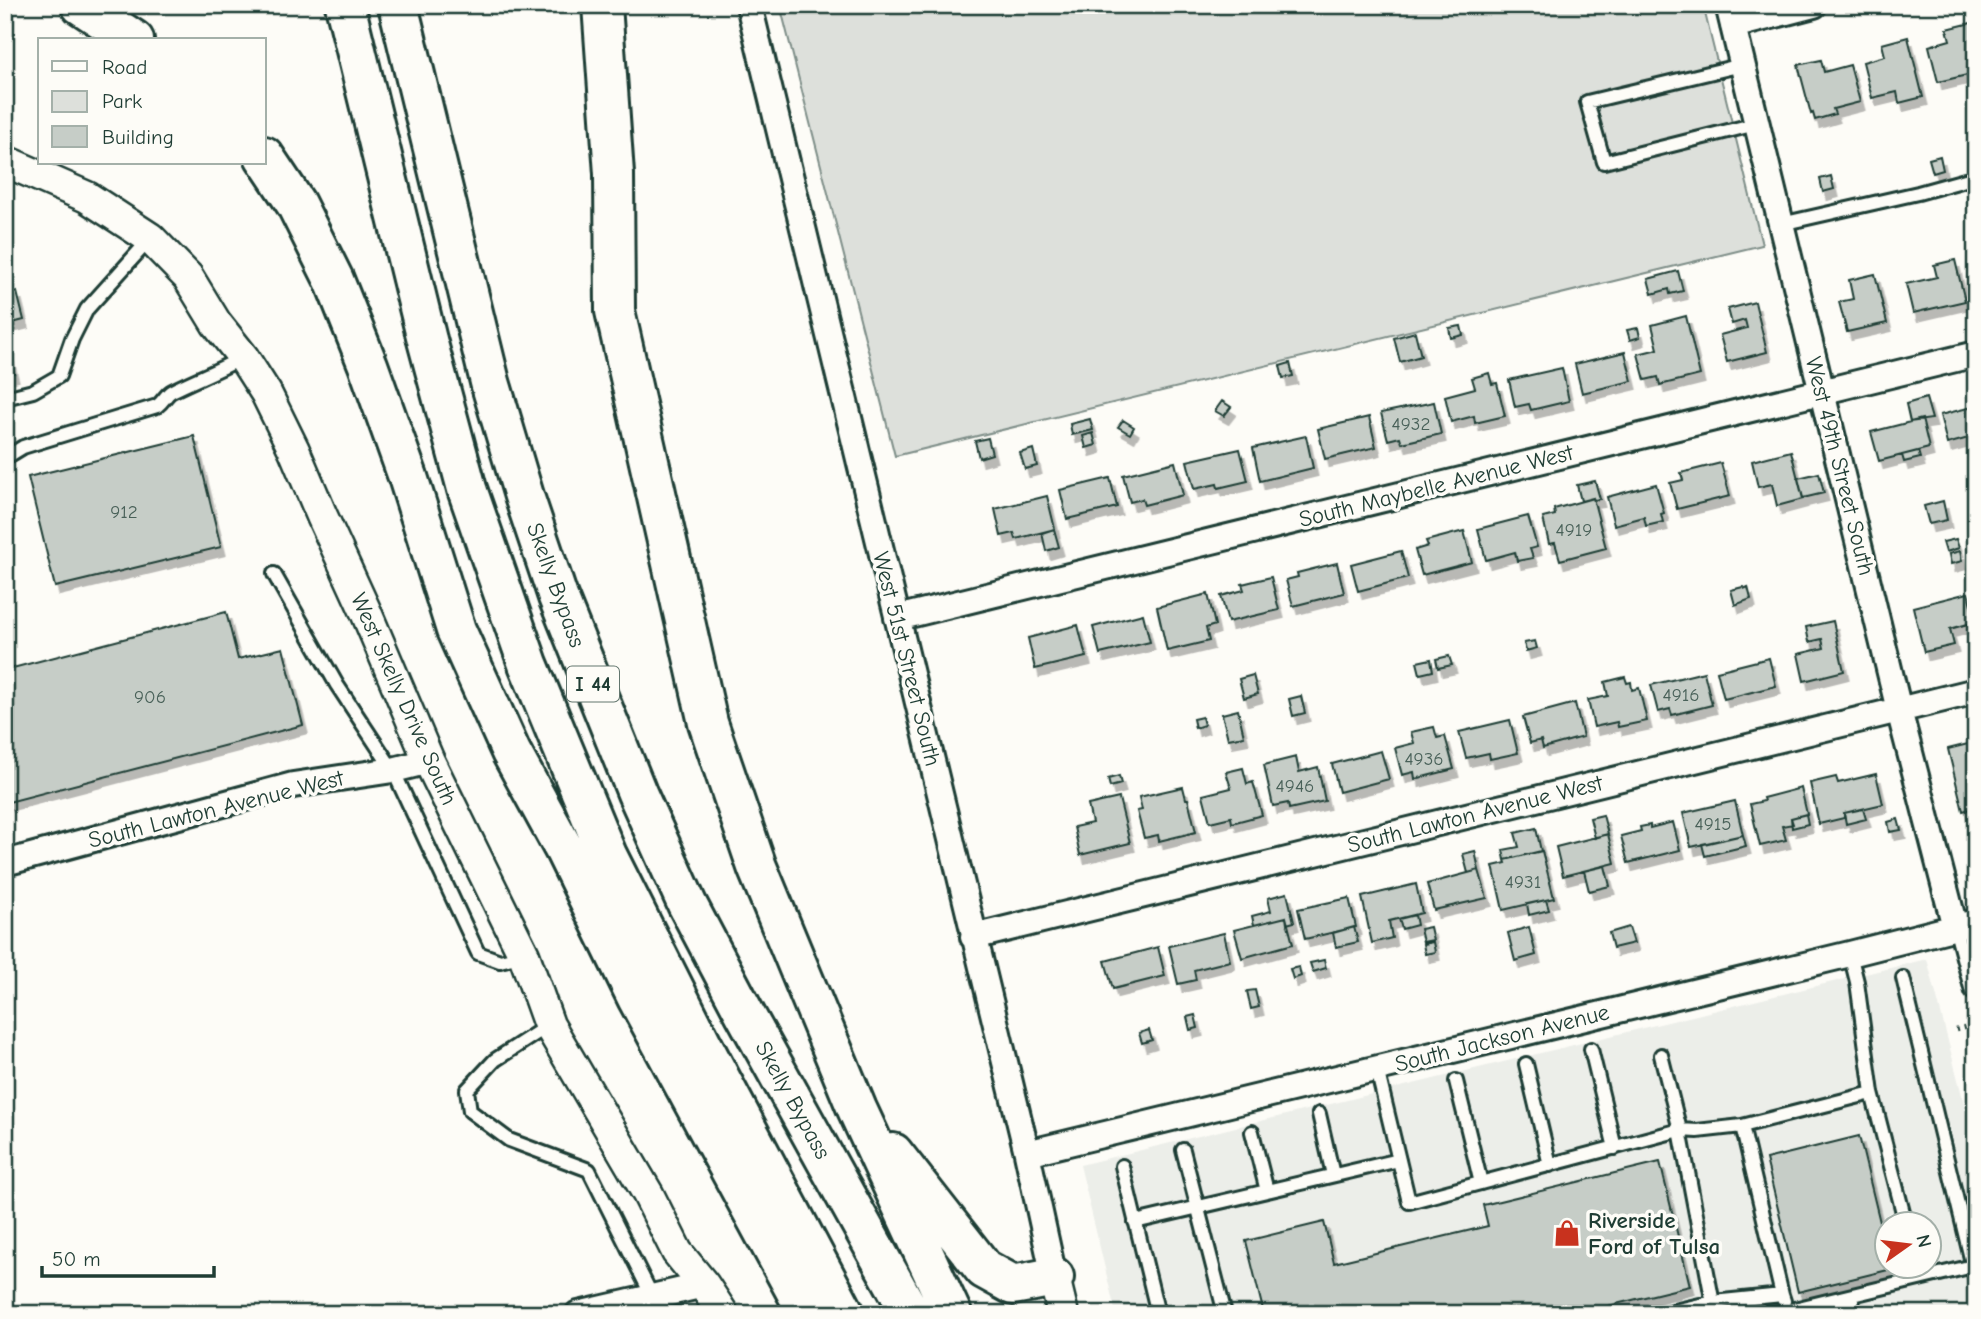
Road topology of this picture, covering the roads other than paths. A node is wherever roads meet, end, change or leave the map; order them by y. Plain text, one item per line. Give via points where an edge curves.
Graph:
1 (81, 5) edge
2 (345, 5) edge
3 (398, 5) edge
4 (601, 5) edge
5 (749, 5) edge
6 (1814, 5) edge
7 (1730, 15) edge
8 (131, 38) edge
9 (1742, 65) junction
10 (1756, 124) junction
11 (266, 159) edge
12 (5, 161) edge
13 (1976, 177) edge
14 (1781, 224) junction
15 (150, 238) junction
16 (1976, 354) edge
17 (243, 357) junction
18 (1821, 392) junction
19 (5, 398) edge
20 (5, 458) edge
21 (274, 574) dead end
22 (897, 618) junction
23 (1976, 691) edge
24 (1899, 710) junction
25 (429, 761) junction
26 (393, 770) junction
27 (5, 863) edge
28 (1966, 924) edge
29 (974, 937) junction
30 (1850, 954) junction
31 (524, 955) junction
32 (1903, 978) dead end
33 (1976, 991) edge
34 (549, 1025) junction
35 (1591, 1049) dead end
36 (1661, 1055) dead end
37 (1526, 1064) dead end
38 (1377, 1069) junction
39 (1456, 1081) dead end
40 (1872, 1093) junction
41 (858, 1109) junction
42 (1319, 1114) dead end
43 (1742, 1126) junction
44 (1680, 1130) junction
45 (1252, 1132) dead end
46 (1615, 1148) junction
47 (1183, 1150) dead end
48 (1027, 1153) junction
49 (1399, 1160) junction
50 (1550, 1165) junction
51 (1122, 1166) dead end
52 (1333, 1175) junction
53 (1481, 1183) junction
54 (1266, 1191) junction
55 (1197, 1207) junction
56 (1902, 1210) edge
57 (1135, 1222) junction
58 (1942, 1273) edge
59 (1974, 1273) edge
60 (1054, 1277) junction
61 (1898, 1280) edge
62 (704, 1285) junction
63 (1783, 1295) junction
64 (652, 1296) junction
65 (1851, 1297) junction
66 (1714, 1308) edge
67 (1787, 1312) edge
68 (578, 1314) edge
69 (723, 1314) edge
70 (808, 1314) edge
71 (845, 1314) edge
72 (911, 1314) edge
73 (952, 1314) edge
74 (1063, 1314) edge
75 (1158, 1314) edge
76 (1225, 1314) edge
77 (1661, 1314) edge
78 (1855, 1314) edge

1 - 8 highway
2 - 71 highway, I 44 via 467,489 528,664 607,855
3 - 72 highway, Skelly Bypass / I 44 via 490,382 558,597 687,904
4 - 41 highway via 614,174 615,311 708,723 757,867
5 - 22 street, West 51st Street South
6 - 7 street
7 - 9 street, West 49th Street South
9 - 10 street, West 49th Street South
9 - 10 lane via 1587,102 1604,162
10 - 14 street, West 49th Street South
11 - 70 highway via 296,204 334,281 408,477 456,630 511,752 637,998
12 - 15 street, West Skelly Drive South via 87,197
13 - 14 lane
14 - 18 street, West 49th Street South
15 - 17 street, West Skelly Drive South via 188,277
15 - 19 lane via 87,309 60,376 33,391
16 - 18 street, South Maybelle Avenue West
17 - 20 lane via 168,392 157,406 23,447
17 - 25 street, West Skelly Drive South via 294,450
18 - 22 street, South Maybelle Avenue West
18 - 24 street, West 49th Street South
21 - 26 lane via 337,685
22 - 29 street, West 51st Street South
23 - 24 street, South Lawton Avenue West
24 - 28 street, West 49th Street South
24 - 29 street, South Lawton Avenue West
25 - 26 street, South Lawton Avenue West
25 - 31 street, West Skelly Drive South
26 - 27 street, South Lawton Avenue West via 293,785
26 - 31 lane via 478,953 500,961
28 - 30 street, South Jackson Avenue
28 - 33 lane via 1972,992
29 - 48 street, West 51st Street South
30 - 38 street, South Jackson Avenue
30 - 40 lane
31 - 34 street, West Skelly Drive South
32 - 59 lane
34 - 62 street, West Skelly Drive South via 677,1252
34 - 64 lane via 495,1060 467,1090 470,1111 509,1140 589,1170
35 - 46 lane
36 - 44 lane
37 - 50 lane
38 - 48 street, South Jackson Avenue
38 - 49 lane
39 - 53 lane
40 - 43 lane
40 - 56 lane
41 - 60 highway via 984,1269 1013,1285
41 - 73 highway
42 - 52 lane
43 - 44 lane
43 - 63 lane
44 - 46 lane
44 - 66 lane
45 - 54 lane
46 - 50 lane
47 - 55 lane
48 - 60 street, West 51st Street South
49 - 52 lane
49 - 53 lane via 1409,1202
50 - 53 lane
51 - 57 lane
52 - 54 lane
54 - 55 lane
55 - 57 lane
55 - 76 lane
57 - 75 lane
58 - 59 lane
60 - 74 street, West 51st Street South
61 - 65 lane
62 - 64 street
62 - 69 street, West Skelly Drive South
63 - 66 lane
63 - 67 lane
64 - 68 street
65 - 67 lane
65 - 78 lane
66 - 77 lane

